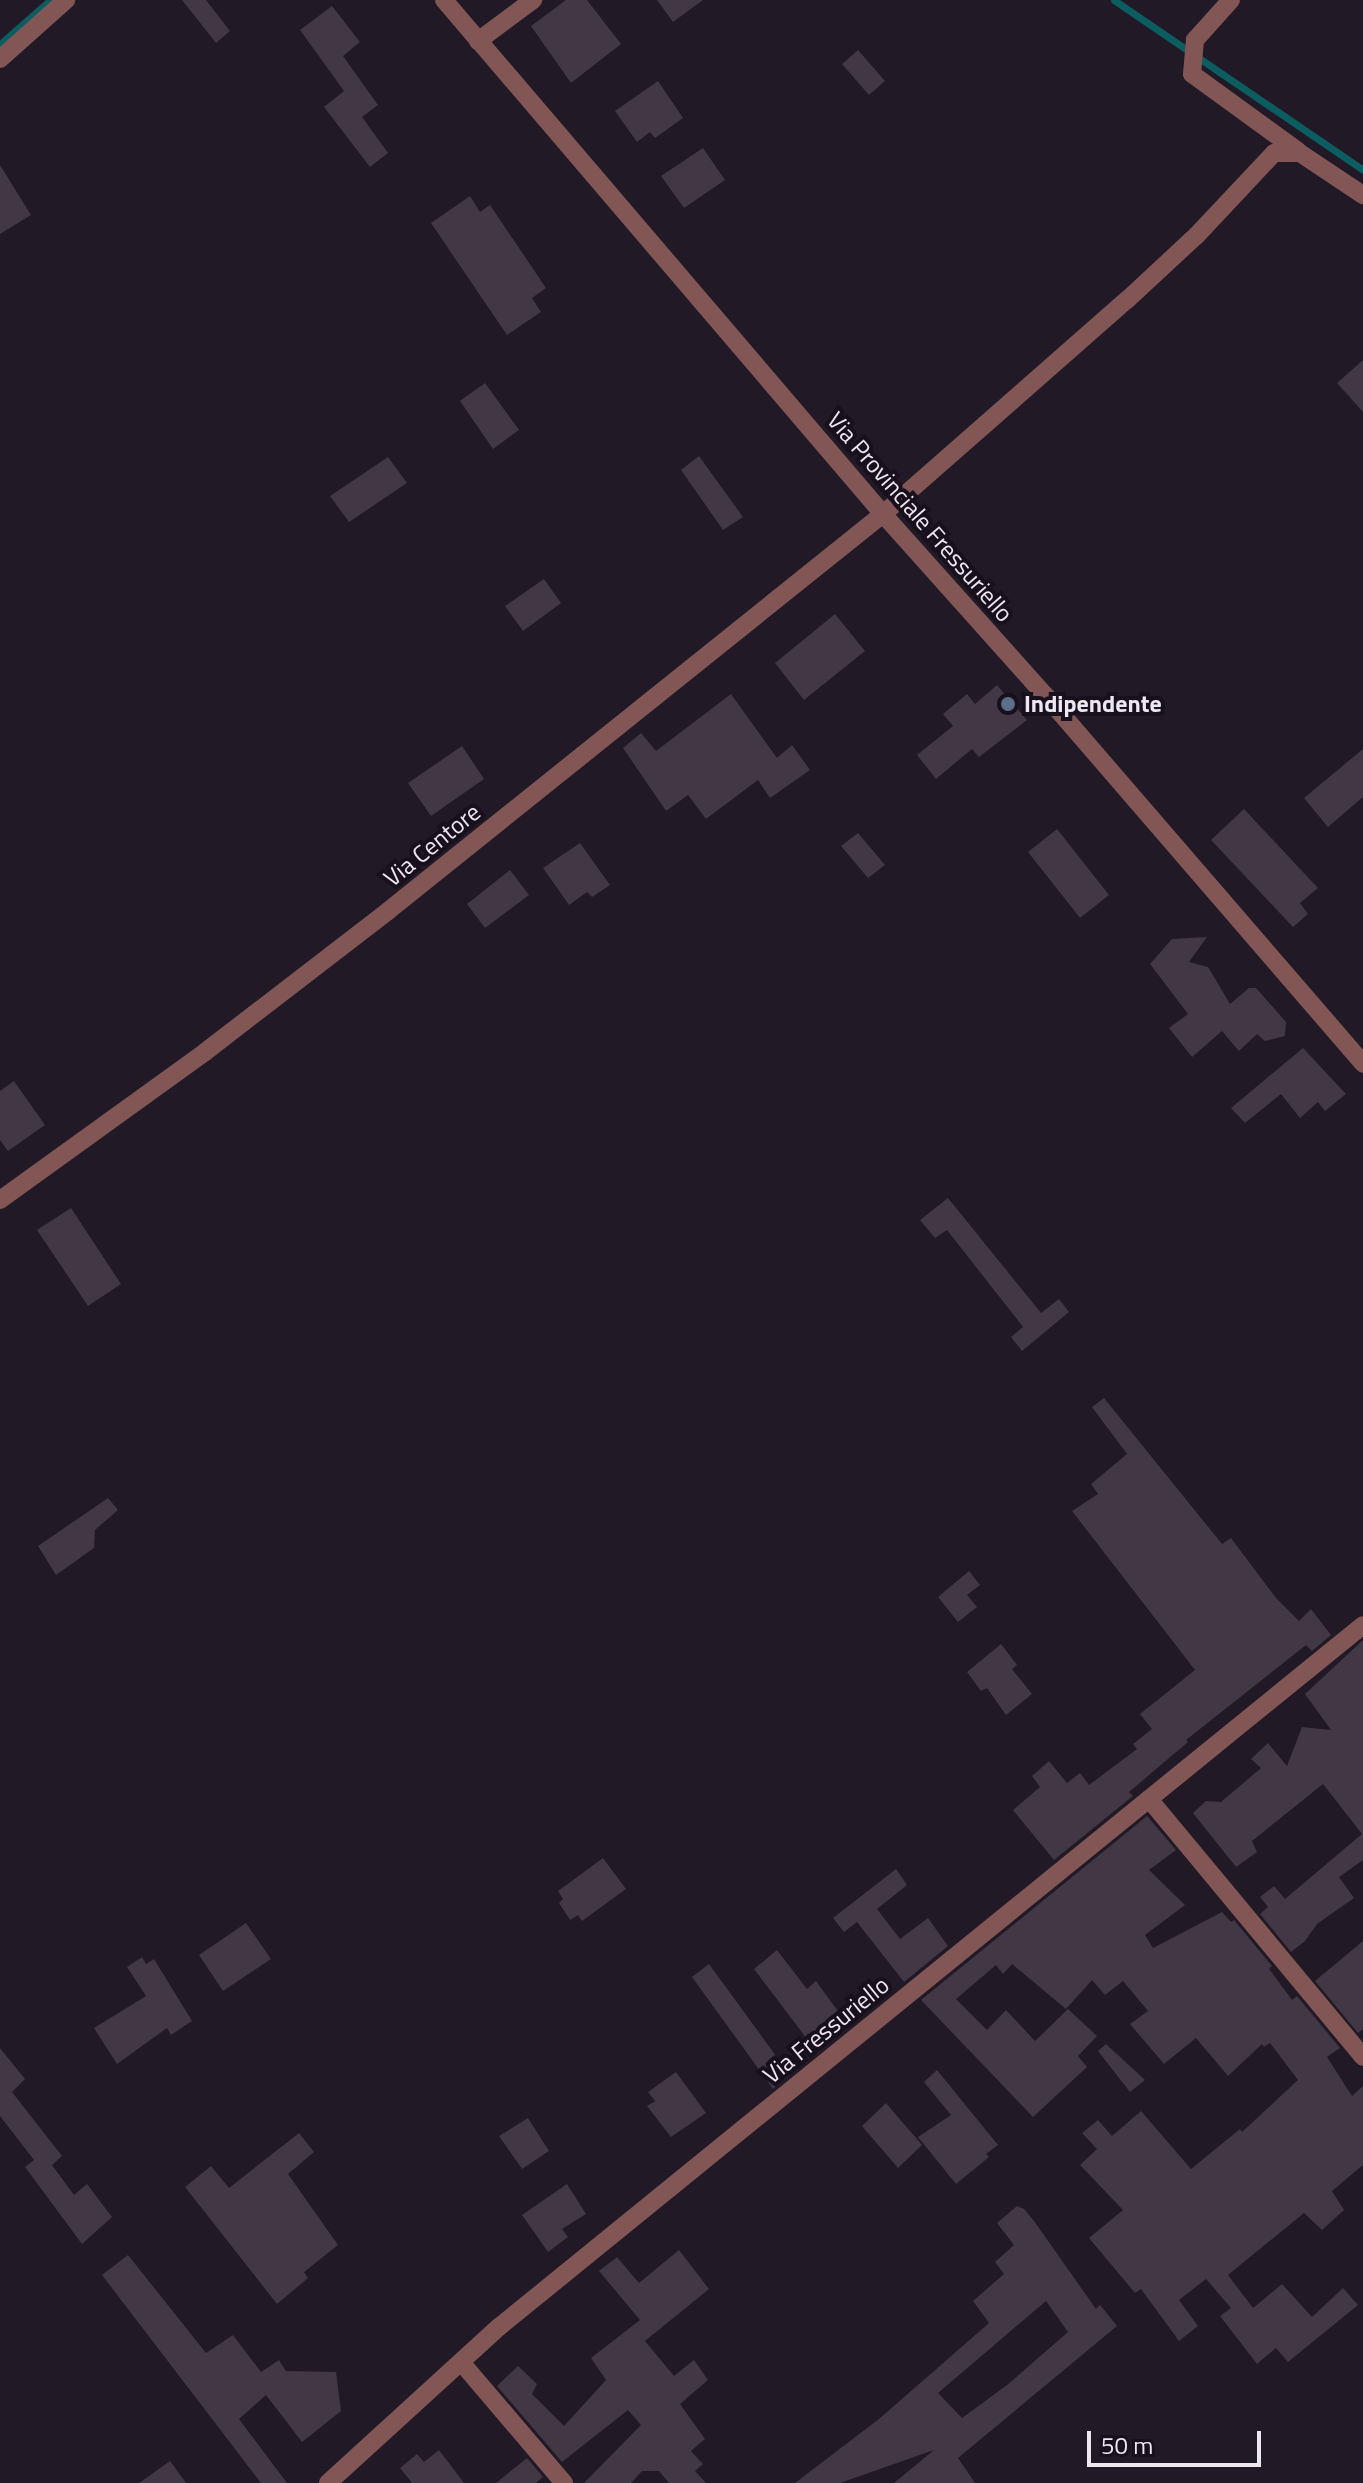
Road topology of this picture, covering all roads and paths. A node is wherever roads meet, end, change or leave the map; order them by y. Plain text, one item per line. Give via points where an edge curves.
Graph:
1 (66, 0) edge
2 (444, 0) edge
3 (533, 0) edge
4 (1231, 0) edge
5 (478, 41) junction
6 (0, 59) edge
7 (1300, 153) junction
8 (1363, 195) edge
9 (883, 514) junction
10 (1363, 1064) edge
11 (0, 1200) edge
12 (1363, 1625) edge
13 (1149, 1799) junction
14 (1363, 2057) edge
15 (461, 2362) junction
16 (328, 2483) edge
17 (564, 2483) edge

1 - 6 street
2 - 5 street, Via Provinciale Fressuriello
3 - 5 street
4 - 7 street via 1195,40 1192,74
5 - 9 street, Via Provinciale Fressuriello
7 - 8 street
7 - 9 street, Via Centore via 1274,153 1127,300
9 - 10 street, Via Provinciale Fressuriello
9 - 11 street, Via Centore via 388,911
12 - 13 street, Via Fressuriello
13 - 14 street
13 - 15 street, Via Fressuriello
15 - 16 street, Via Fressuriello
15 - 17 street

